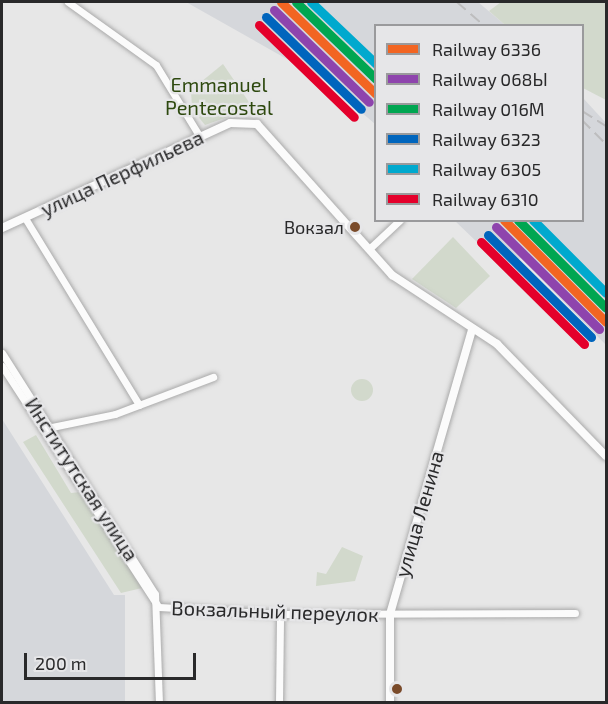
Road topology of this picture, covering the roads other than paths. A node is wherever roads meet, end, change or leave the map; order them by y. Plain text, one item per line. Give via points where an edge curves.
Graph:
1 (68, 2) edge
2 (200, 137) junction
3 (26, 218) junction
4 (398, 222) edge
5 (2, 228) edge
6 (369, 249) junction
7 (472, 329) junction
8 (2, 353) edge
9 (2, 366) edge
10 (213, 377) dead end
11 (139, 405) junction
12 (46, 429) junction
13 (606, 456) edge
14 (159, 607) junction
15 (575, 613) dead end
16 (280, 614) junction
17 (390, 614) junction
18 (159, 702) edge
19 (279, 702) edge
20 (390, 702) edge

1 - 2 street via 156,66
2 - 3 main road, улица Перфильева
2 - 6 main road, улица Перфильева via 243,120 257,124
3 - 5 main road, улица Перфильева
3 - 11 street
4 - 6 street
6 - 7 main road via 412,292
7 - 13 main road via 497,344
7 - 17 main road, улица Ленина
8 - 12 street, Институтская улица
9 - 12 street, Институтская улица
10 - 11 street
11 - 12 street
12 - 14 street, Институтская улица
14 - 16 street, Вокзальный переулок
14 - 18 street
15 - 17 street, Вокзальный переулок
16 - 17 street, Вокзальный переулок
16 - 19 street
17 - 20 main road, улица Ленина

